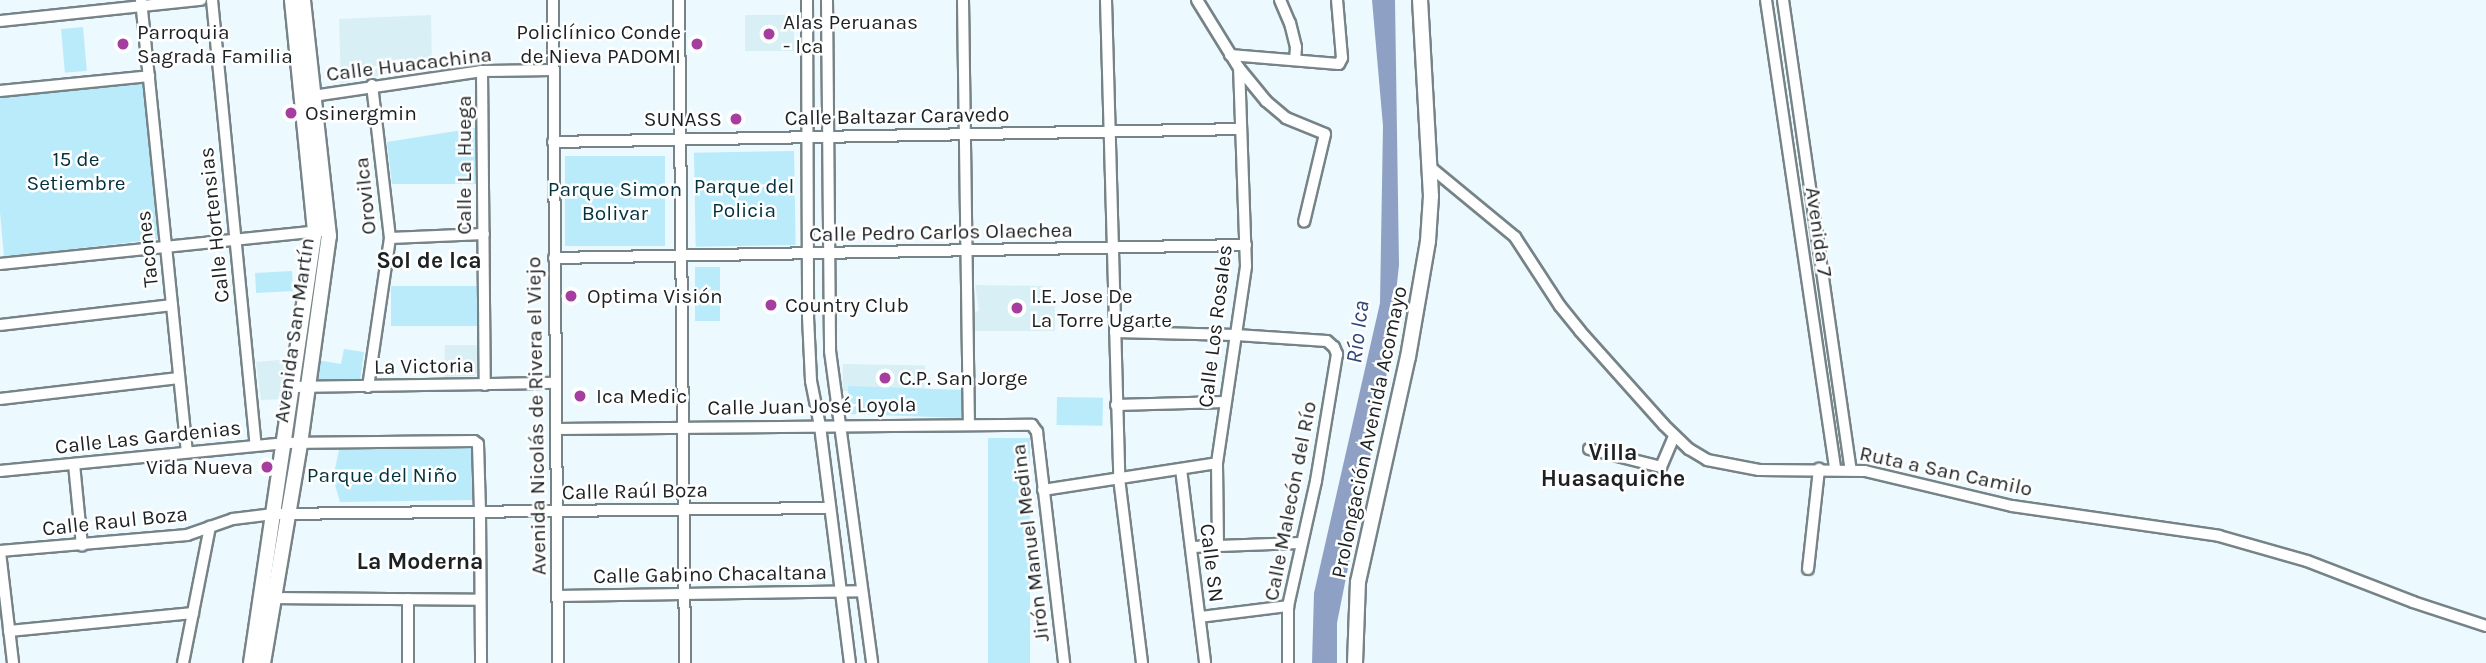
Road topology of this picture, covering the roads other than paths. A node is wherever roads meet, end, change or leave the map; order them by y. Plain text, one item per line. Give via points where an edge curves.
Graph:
1 (201, 0) edge
2 (212, 0) edge
3 (292, 0) edge
4 (303, 0) edge
5 (553, 0) edge
6 (679, 0) edge
7 (807, 0) edge
8 (827, 0) edge
9 (963, 0) edge
10 (1106, 0) edge
11 (1197, 0) edge
12 (1280, 0) edge
13 (1337, 0) edge
14 (1420, 0) edge
15 (1766, 0) edge
16 (1783, 0) edge
17 (141, 3) edge
18 (0, 22) edge
19 (1230, 55) junction
20 (1296, 60) junction
21 (1239, 68) junction
22 (552, 70) junction
23 (482, 71) junction
24 (149, 76) junction
25 (372, 85) junction
26 (0, 91) edge
27 (313, 96) junction
28 (1241, 129) junction
29 (1112, 132) junction
30 (967, 134) junction
31 (807, 137) junction
32 (828, 137) junction
33 (681, 140) junction
34 (553, 142) junction
35 (1429, 166) junction
36 (1304, 222) dead end
37 (322, 231) junction
38 (484, 234) junction
39 (390, 238) junction
40 (234, 239) junction
41 (1246, 245) junction
42 (166, 246) junction
43 (1112, 248) junction
44 (967, 250) junction
45 (807, 253) junction
46 (829, 253) junction
47 (682, 255) junction
48 (554, 258) junction
49 (0, 264) edge
50 (172, 306) junction
51 (0, 325) edge
52 (1115, 332) junction
53 (1236, 335) junction
54 (179, 377) junction
55 (556, 383) junction
56 (485, 385) junction
57 (300, 387) junction
58 (368, 387) junction
59 (0, 399) edge
60 (1225, 402) junction
61 (1116, 405) junction
62 (1026, 423) joint
63 (969, 424) junction
64 (839, 425) junction
65 (820, 426) junction
66 (684, 427) junction
67 (557, 429) junction
68 (1674, 436) junction
69 (284, 443) junction
70 (300, 443) junction
71 (256, 445) junction
72 (1589, 449) dead end
73 (187, 452) junction
74 (1217, 463) junction
75 (74, 464) junction
76 (1181, 469) junction
77 (1819, 469) junction
78 (1835, 469) junction
79 (1851, 470) junction
80 (0, 471) edge
81 (1119, 478) junction
82 (1043, 490) junction
83 (828, 508) junction
84 (683, 510) junction
85 (555, 511) junction
86 (480, 512) junction
87 (281, 514) junction
88 (211, 527) junction
89 (1300, 543) junction
90 (82, 546) junction
91 (1218, 546) junction
92 (1191, 547) junction
93 (0, 552) edge
94 (1808, 569) dead end
95 (862, 591) junction
96 (840, 592) junction
97 (683, 594) junction
98 (558, 596) junction
99 (269, 598) junction
100 (408, 599) junction
101 (480, 600) junction
102 (1288, 607) junction
103 (193, 613) junction
104 (1199, 617) junction
105 (2486, 626) edge
106 (9, 631) junction
107 (13, 663) edge
108 (183, 663) edge
109 (251, 663) edge
110 (263, 663) edge
111 (408, 663) edge
112 (481, 663) edge
113 (558, 663) edge
114 (685, 663) edge
115 (850, 663) edge
116 (872, 663) edge
117 (1064, 663) edge
118 (1142, 663) edge
119 (1205, 663) edge
120 (1288, 663) edge
121 (1356, 663) edge

1 - 17 street
2 - 40 street, Calle Hortensias
3 - 37 main road, Avenida San Martín
4 - 27 main road, Avenida San Martín
5 - 22 street, Avenida Nicolás de Rivera el Viejo
6 - 33 street
7 - 31 street
8 - 32 street
9 - 30 street
10 - 29 street
11 - 19 street
12 - 20 street via 1290,23
13 - 20 street via 1340,62
14 - 35 main road, Prolongación Avenida Acomayo
15 - 78 street, Avenida 7
16 - 79 street
17 - 18 street
17 - 24 street, Tacones
19 - 20 street
19 - 21 street
21 - 28 street, Calle Los Rosales
21 - 36 street via 1286,118 1323,133 1325,142
22 - 23 street, Calle Huacachina
22 - 34 street, Avenida Nicolás de Rivera el Viejo
23 - 25 street, Calle Huacachina
23 - 38 street, Calle La Huega
24 - 26 street
24 - 42 street, Tacones
25 - 27 street, Calle Huacachina
25 - 39 street, Orovilca
27 - 37 main road, Avenida San Martín
28 - 29 street, Calle Baltazar Caravedo
28 - 41 street, Calle Los Rosales
29 - 30 street, Calle Baltazar Caravedo
29 - 43 street
30 - 32 street, Calle Baltazar Caravedo
30 - 44 street
31 - 32 street, Calle Baltazar Caravedo
31 - 33 street, Calle Baltazar Caravedo
31 - 45 street
32 - 46 street
33 - 34 street, Calle Baltazar Caravedo
33 - 47 street
34 - 48 street, Avenida Nicolás de Rivera el Viejo
35 - 68 street, Ruta a San Camilo via 1515,237 1559,306
35 - 121 main road, Prolongación Avenida Acomayo via 1431,214 1424,271 1358,582
37 - 40 street
37 - 57 main road, Avenida San Martín
38 - 39 street
38 - 56 street, Calle La Huega
39 - 58 street, Orovilca
40 - 42 street
40 - 71 street, Calle Hortensias
41 - 43 street, Calle Pedro Carlos Olaechea
41 - 53 street, Calle Los Rosales
42 - 49 street
42 - 50 street, Tacones
43 - 44 street, Calle Pedro Carlos Olaechea
43 - 52 street
44 - 46 street, Calle Pedro Carlos Olaechea
44 - 63 street
45 - 46 street, Calle Pedro Carlos Olaechea
45 - 47 street, Calle Pedro Carlos Olaechea
45 - 65 street via 811,382
46 - 64 street via 830,351
47 - 48 street, Calle Pedro Carlos Olaechea
47 - 66 street
48 - 55 street, Avenida Nicolás de Rivera el Viejo
50 - 51 street
50 - 54 street, Tacones
52 - 53 street
52 - 61 street
53 - 60 street, Calle Los Rosales
53 - 89 street, Calle Malecón del Río via 1327,341 1337,354 1316,481
54 - 59 street
54 - 73 street, Tacones
55 - 56 street, La Victoria
55 - 67 street, Avenida Nicolás de Rivera el Viejo
56 - 58 street, La Victoria
57 - 58 street, La Victoria
57 - 69 main road, Avenida San Martín
57 - 70 main road, Avenida San Martín
60 - 61 street
60 - 74 street, Calle Los Rosales
61 - 81 street
62 - 63 street, Calle Juan José Loyola
62 - 82 street, Jirón Manuel Medina via 1037,432
63 - 64 street, Calle Juan José Loyola
64 - 65 street, Calle Juan José Loyola
64 - 95 street
65 - 66 street, Calle Juan José Loyola
65 - 83 street
66 - 67 street, Calle Juan José Loyola
66 - 84 street
67 - 85 street, Avenida Nicolás de Rivera el Viejo
68 - 72 street via 1661,467
68 - 77 street, Ruta a San Camilo via 1718,464 1772,471
69 - 70 street, Calle Las Gardenias
69 - 71 street, Calle Las Gardenias
69 - 87 main road, Avenida San Martín
70 - 86 street, Calle Las Gardenias via 474,441 478,444
70 - 87 main road, Avenida San Martín
71 - 73 street, Calle Las Gardenias
73 - 75 street, Calle Las Gardenias
74 - 76 street
74 - 91 street, Calle Los Rosales
75 - 80 street, Calle Las Gardenias
75 - 90 street
76 - 81 street
76 - 92 street, Calle SN
77 - 78 street, Ruta a San Camilo
77 - 94 street
78 - 79 street, Ruta a San Camilo
79 - 105 street, Ruta a San Camilo via 2012,506 2248,543
81 - 82 street
81 - 118 street
82 - 117 street, Jirón Manuel Medina
83 - 84 street, Calle Raúl Boza
83 - 96 street
84 - 85 street, Calle Raúl Boza
84 - 97 street
85 - 86 street, Calle Raúl Boza
85 - 98 street, Avenida Nicolás de Rivera el Viejo
86 - 87 street, Calle Raúl Boza
86 - 101 street
87 - 88 street, Calle Raul Boza via 233,519
87 - 99 main road, Avenida San Martín
88 - 90 street, Calle Raul Boza
88 - 103 street
89 - 91 street
89 - 102 street, Calle Malecón del Río
90 - 93 street, Calle Raul Boza
91 - 92 street
92 - 104 street, Calle SN
93 - 106 street
95 - 96 street, Calle Gabino Chacaltana
95 - 116 street
96 - 97 street, Calle Gabino Chacaltana
96 - 115 street
97 - 98 street, Calle Gabino Chacaltana
97 - 114 street
98 - 113 street, Avenida Nicolás de Rivera el Viejo
99 - 100 street
99 - 109 main road, Avenida San Martín
99 - 110 main road, Avenida San Martín
100 - 101 street
100 - 111 street
101 - 112 street
102 - 104 street
102 - 120 street, Calle Malecón del Río
103 - 106 street
103 - 108 street
104 - 119 street, Calle SN
106 - 107 street

